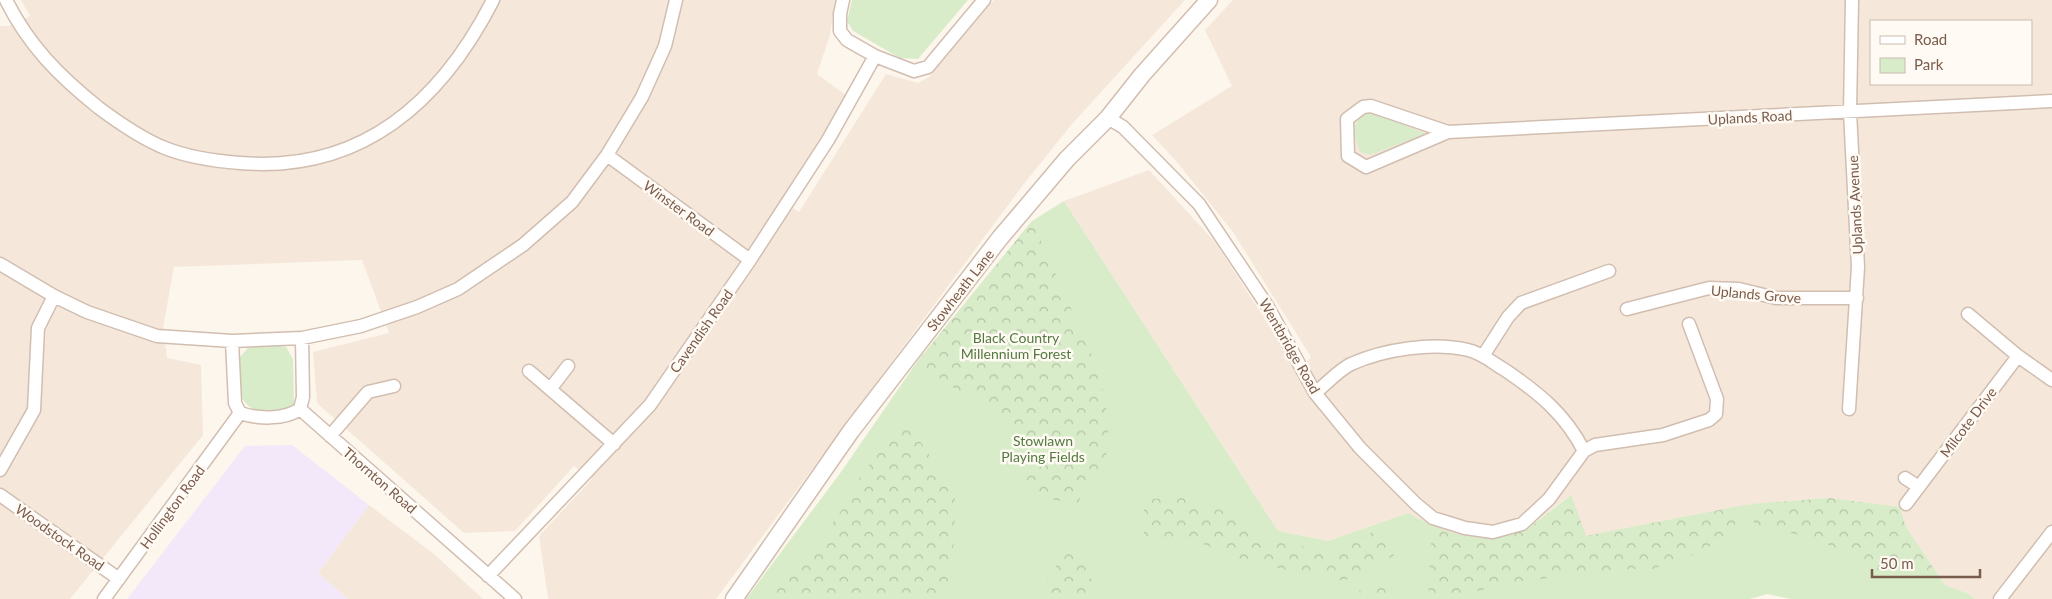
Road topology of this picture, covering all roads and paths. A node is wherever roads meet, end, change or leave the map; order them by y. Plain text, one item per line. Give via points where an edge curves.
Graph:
1 (6, 0) edge
2 (493, 0) edge
3 (676, 0) edge
4 (843, 0) edge
5 (984, 0) edge
6 (1209, 0) edge
7 (1852, 0) edge
8 (875, 56) junction
9 (2052, 101) edge
10 (1850, 112) junction
11 (1108, 118) junction
12 (1448, 132) junction
13 (607, 155) junction
14 (750, 260) junction
15 (0, 264) edge
16 (1609, 271) dead end
17 (54, 296) junction
18 (1857, 298) junction
19 (1627, 309) dead end
20 (1968, 314) dead end
21 (1689, 324) dead end
22 (302, 338) junction
23 (232, 341) junction
24 (1483, 356) junction
25 (2018, 356) junction
26 (568, 366) dead end
27 (529, 371) dead end
28 (2052, 380) edge
29 (394, 386) dead end
30 (551, 388) junction
31 (1315, 393) junction
32 (300, 409) junction
33 (1850, 409) dead end
34 (240, 414) junction
35 (330, 436) junction
36 (614, 444) junction
37 (1584, 451) junction
38 (0, 470) edge
39 (1905, 478) dead end
40 (1919, 487) junction
41 (0, 495) edge
42 (1906, 504) dead end
43 (2052, 532) edge
44 (488, 576) junction
45 (119, 579) junction
46 (104, 599) edge
47 (515, 599) edge
48 (734, 599) edge
49 (2000, 599) edge

1 - 2 street via 43,59 71,86 132,132 178,154 257,165 304,162 338,153 364,142 403,116 444,76
3 - 13 street via 665,46 642,97
4 - 8 street via 840,31 847,40
5 - 8 street via 928,67 914,71
6 - 11 street, Stowheath Lane
7 - 10 street, Uplands Avenue
8 - 14 street, Cavendish Road via 828,140
9 - 10 street, Uplands Road
10 - 12 street, Uplands Road
10 - 18 street, Uplands Avenue
11 - 31 street, Wentbridge Road via 1123,127 1199,204 1268,307
11 - 48 street, Stowheath Lane via 1067,159 1000,238 851,431
12 - 12 street, Uplands Road via 1371,106 1363,107 1347,119 1348,156 1366,168
13 - 14 street, Winster Road
13 - 22 street via 572,202 523,245 458,289 377,321
14 - 36 street, Cavendish Road via 650,405
15 - 17 street
16 - 24 street via 1522,303 1508,317
17 - 23 street via 87,312 157,336
17 - 38 street via 38,328 34,410
18 - 19 street, Uplands Grove via 1776,298 1739,289 1709,288
18 - 33 street, Uplands Avenue
20 - 25 street
21 - 37 street via 1717,399 1716,414 1710,420 1663,436 1595,444
22 - 23 street
22 - 32 street via 303,397
23 - 34 street via 235,403
24 - 31 street via 1468,350 1438,348 1386,353 1350,365
24 - 37 street via 1539,393 1575,434
25 - 28 street
25 - 40 street, Milcote Drive
26 - 30 street
27 - 30 street
29 - 35 street via 368,392
30 - 36 street
31 - 37 street, Wentbridge Road via 1360,448 1416,504 1433,518 1465,528 1493,532 1522,524 1549,498
32 - 34 street via 291,415 252,417
32 - 35 street, Thornton Road
34 - 45 street, Hollington Road
35 - 44 street, Thornton Road
36 - 44 street, Cavendish Road
39 - 40 street
40 - 42 street, Milcote Drive
41 - 45 street, Woodstock Road
43 - 49 street
44 - 47 street, Thornton Road
45 - 46 street, Hollington Road

